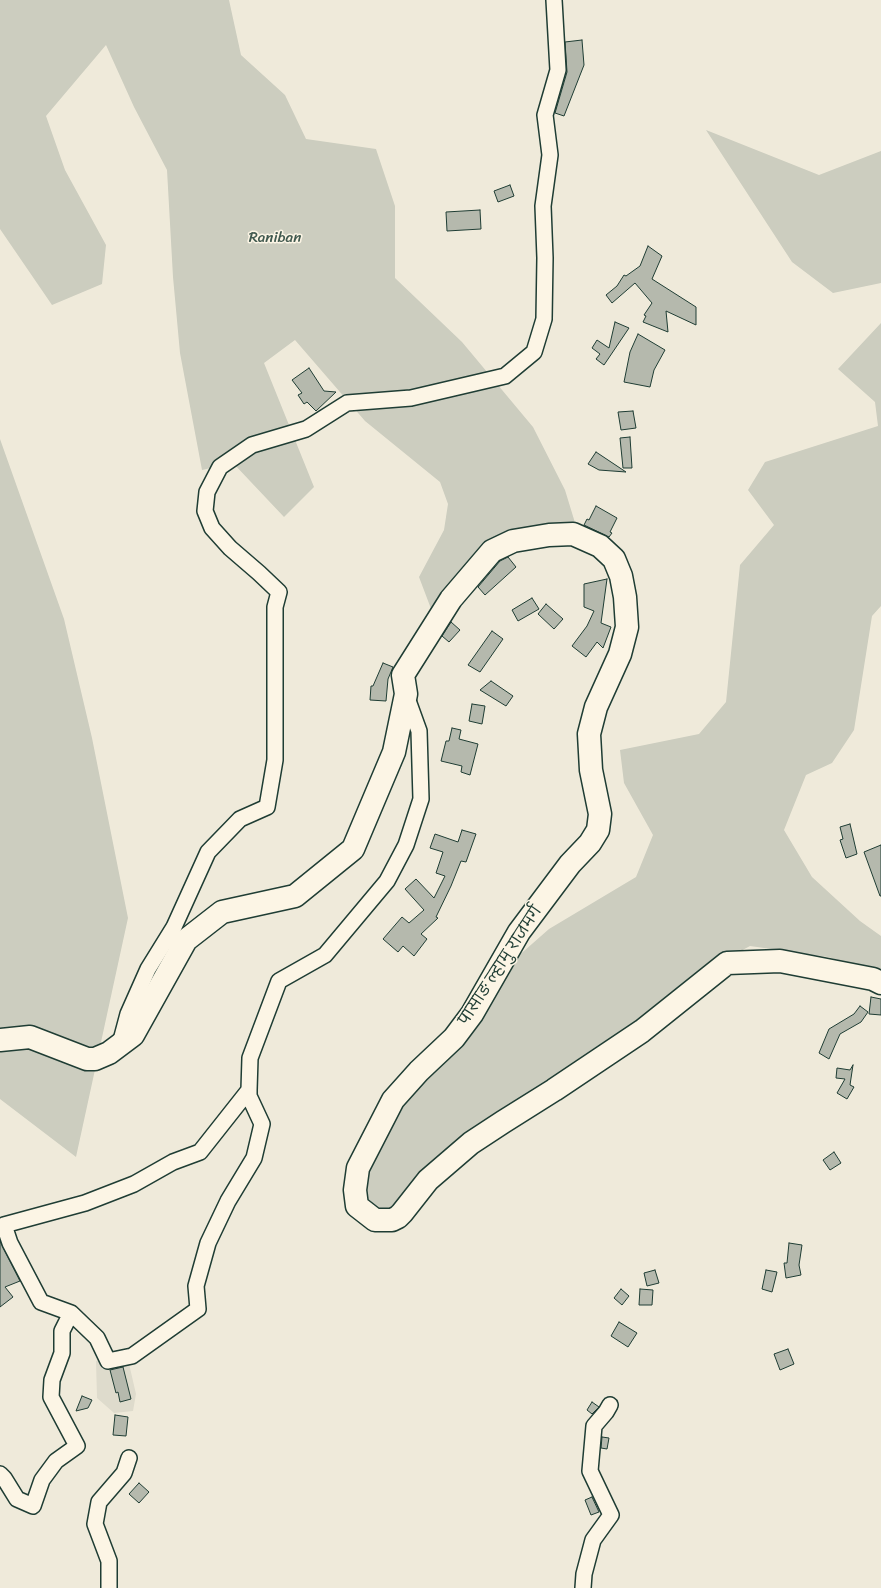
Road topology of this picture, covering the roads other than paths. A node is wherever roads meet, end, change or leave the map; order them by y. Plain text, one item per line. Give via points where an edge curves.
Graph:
1 (554, 0) edge
2 (406, 694) junction
3 (881, 983) edge
4 (0, 1040) edge
5 (120, 1044) junction
6 (249, 1090) junction
7 (2, 1223) edge
8 (70, 1313) junction
9 (610, 1405) dead end
10 (129, 1458) dead end
11 (0, 1474) edge
12 (110, 1588) edge
13 (583, 1588) edge

1 - 5 street via 558,70 545,115 550,155 543,206 544,319 534,352 505,376 412,398 347,403 306,429 252,445 220,467 207,492 205,511 212,528 230,548 279,592 275,607 275,760 267,807 240,819 208,852 174,927 148,969 128,1014
2 - 3 main road, पासाङ ल्हामु राजमर्ग via 403,675 451,599 492,551 513,541 573,534 600,546 614,559 621,576 627,627 620,654 596,707 589,734 591,770 600,814 598,830 590,844 570,864 519,932 472,1014 454,1038 393,1100 358,1168 355,1190 357,1206 374,1220 392,1220 398,1217 428,1180 471,1143 642,1032 727,963 780,961 873,979
2 - 5 main road, पासाङ ल्हामु राजमर्ग via 394,752 353,849 295,896 222,912 186,940 133,1035
2 - 6 street via 419,731 421,799 406,845 387,881 325,955 279,982 250,1058
4 - 5 main road, पासाङ ल्हामु राजमर्ग via 30,1037 86,1059 101,1057
6 - 7 street via 200,1152 173,1162 134,1184 85,1204
6 - 8 street via 249,1096 262,1124 254,1158 228,1201 208,1243 196,1286 198,1308 132,1356 108,1360 97,1338
7 - 8 street via 41,1302
8 - 11 street via 62,1331 62,1353 52,1380 52,1397 77,1446 56,1461 42,1480 33,1506 17,1499
9 - 13 street via 594,1426 590,1471 611,1515 593,1540
10 - 12 street via 124,1473 99,1502 95,1524 109,1562

